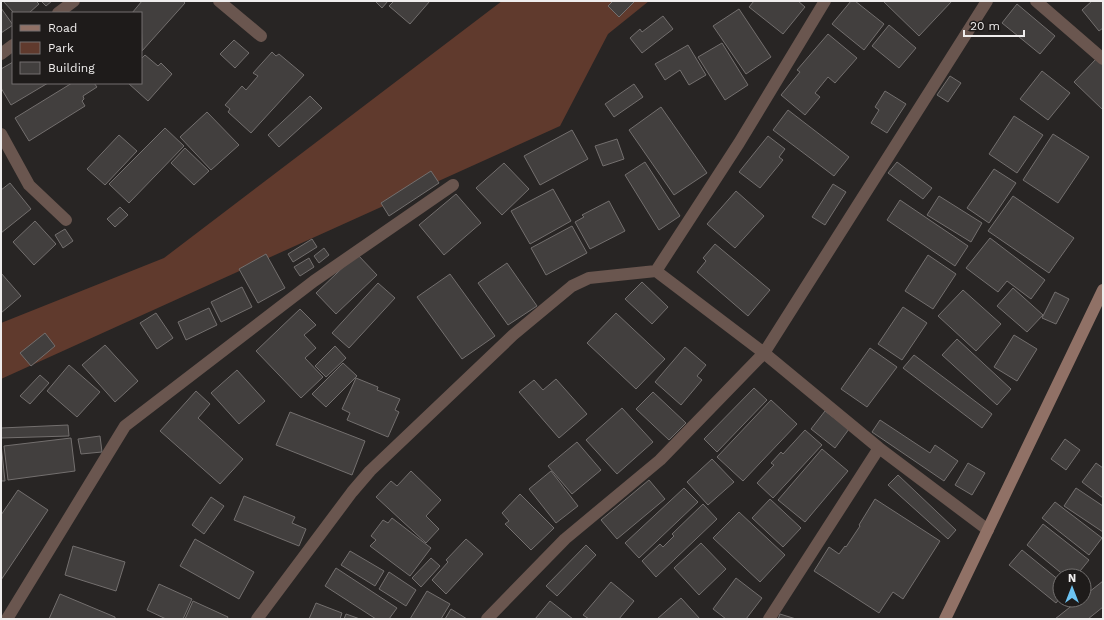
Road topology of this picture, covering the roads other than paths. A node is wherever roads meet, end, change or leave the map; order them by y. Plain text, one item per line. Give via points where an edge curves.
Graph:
1 (74, 1) edge
2 (219, 1) edge
3 (825, 1) edge
4 (987, 1) edge
5 (1036, 1) edge
6 (59, 12) edge
7 (261, 36) dead end
8 (12, 46) edge
9 (1, 54) edge
10 (1103, 59) edge
11 (1, 134) edge
12 (453, 185) dead end
13 (66, 220) dead end
14 (656, 271) junction
15 (1103, 290) edge
16 (764, 352) junction
17 (879, 448) junction
18 (988, 530) junction
19 (7, 619) edge
20 (257, 619) edge
21 (487, 619) edge
22 (768, 619) edge
23 (945, 619) edge

1 - 6 street
2 - 7 street
3 - 14 street via 739,143
4 - 16 street
5 - 10 street
8 - 9 street
11 - 13 street via 29,185
12 - 19 street via 314,281 125,426
14 - 16 street
14 - 20 street via 590,278 572,286 513,336 370,471
15 - 18 main road
16 - 17 street
16 - 21 street via 660,460 565,539
17 - 18 street
17 - 22 street
18 - 23 main road

